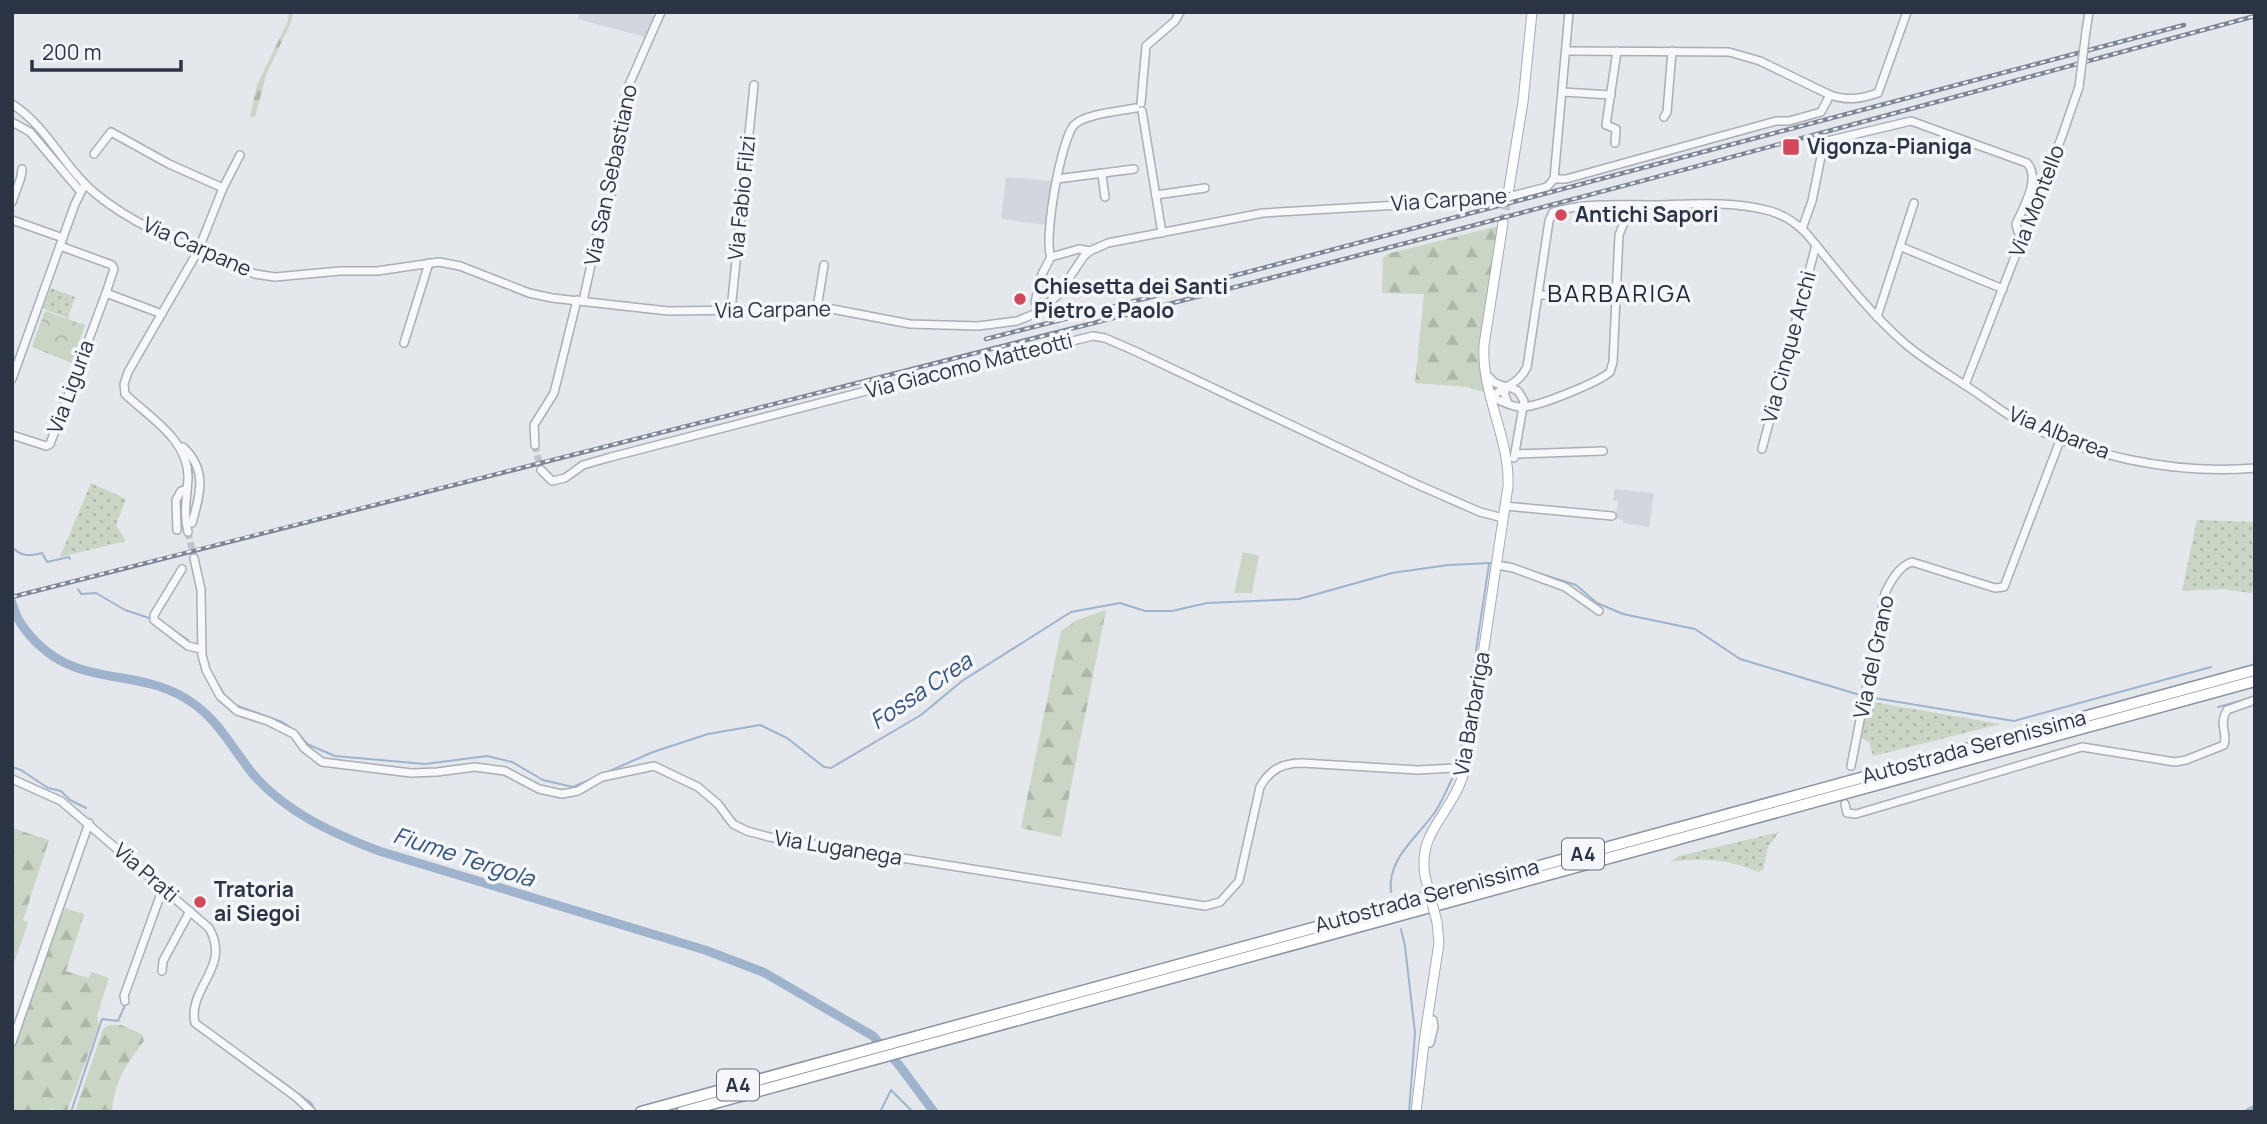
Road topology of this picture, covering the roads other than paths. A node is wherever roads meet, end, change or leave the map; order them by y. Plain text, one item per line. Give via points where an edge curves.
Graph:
1 (661, 12) edge
2 (1180, 12) edge
3 (1532, 12) edge
4 (1569, 12) edge
5 (1906, 12) edge
6 (2089, 12) edge
7 (1567, 51) junction
8 (1617, 51) junction
9 (1672, 51) junction
10 (754, 85) dead end
11 (1563, 92) junction
12 (1611, 95) junction
13 (1830, 95) junction
14 (12, 104) edge
15 (1140, 107) junction
16 (1664, 117) dead end
17 (33, 119) junction
18 (12, 122) edge
19 (26, 128) junction
20 (1615, 143) dead end
21 (94, 154) dead end
22 (240, 155) dead end
23 (22, 169) dead end
24 (1134, 169) dead end
25 (1102, 175) junction
26 (1057, 179) junction
27 (1555, 179) junction
28 (85, 184) junction
29 (223, 188) junction
30 (1205, 188) dead end
31 (80, 191) junction
32 (1156, 195) junction
33 (1508, 196) junction
34 (1105, 197) dead end
35 (12, 202) edge
36 (1914, 203) dead end
37 (1631, 205) junction
38 (12, 220) edge
39 (1503, 223) tunnel mouth
40 (1802, 229) junction
41 (1161, 233) junction
42 (2023, 236) junction
43 (61, 242) junction
44 (1816, 245) junction
45 (1904, 248) dead end
46 (199, 249) junction
47 (1090, 251) junction
48 (1051, 257) junction
49 (429, 263) junction
50 (824, 265) dead end
51 (2003, 289) junction
52 (106, 293) junction
53 (1538, 295) junction
54 (1609, 296) dead end
55 (580, 300) junction
56 (1035, 302) dead end
57 (817, 309) junction
58 (731, 310) junction
59 (162, 314) junction
60 (1877, 317) junction
61 (404, 343) dead end
62 (15, 360) edge
63 (1485, 373) junction
64 (12, 379) edge
65 (1965, 385) junction
66 (1506, 386) junction
67 (1490, 397) junction
68 (1508, 404) junction
69 (1521, 408) junction
70 (1496, 418) junction
71 (12, 435) edge
72 (2061, 439) junction
73 (535, 445) tunnel mouth
74 (1762, 449) dead end
75 (1602, 451) dead end
76 (190, 461) junction
77 (2255, 468) edge
78 (541, 470) dead end
79 (187, 489) junction
80 (1505, 506) junction
81 (1612, 516) dead end
82 (1503, 518) junction
83 (192, 523) tunnel mouth
84 (177, 530) tunnel mouth
85 (188, 532) tunnel mouth
86 (194, 558) tunnel mouth
87 (1497, 565) junction
88 (182, 569) dead end
89 (1598, 611) dead end
90 (201, 649) junction
91 (2255, 670) edge
92 (2255, 681) edge
93 (2255, 700) edge
94 (1852, 766) dead end
95 (1465, 769) junction
96 (12, 779) edge
97 (1845, 804) dead end
98 (89, 823) junction
99 (163, 888) junction
100 (190, 911) junction
101 (162, 971) dead end
102 (125, 1001) dead end
103 (1433, 1020) dead end
104 (12, 1042) edge
105 (1424, 1043) junction
106 (312, 1112) edge
107 (641, 1112) edge
108 (682, 1112) edge
109 (1416, 1112) edge

1 - 55 street, Via San Sebastiano via 628,87 612,191
2 - 15 street via 1146,46
3 - 33 main road
4 - 7 street
5 - 13 street via 1878,93 1850,100
6 - 42 street, Via Montello, bridge via 2079,86
7 - 8 street
7 - 11 street
8 - 9 street
8 - 12 street
9 - 13 street via 1738,54
9 - 16 street
10 - 58 street, Via Fabio Filzi
11 - 12 street
11 - 27 street
12 - 20 street via 1606,125 1616,129
13 - 27 street, Via Carpane via 1821,112
14 - 17 street, Via Carpane
15 - 26 street via 1090,117 1073,126
15 - 32 street
17 - 19 street
17 - 28 street, Via Carpane
18 - 19 street
19 - 31 street
21 - 29 street via 111,132
22 - 29 street
23 - 35 street
24 - 25 street
25 - 26 street
25 - 34 street
26 - 48 street via 1048,233
27 - 33 street, Via Carpane via 1547,187
28 - 31 street
28 - 46 street, Via Carpane via 124,215
29 - 46 street
30 - 32 street
31 - 43 street
32 - 41 street
33 - 41 street, Via Carpane via 1281,211
36 - 60 street
37 - 40 street via 1737,205 1782,215
37 - 53 street via 1584,206 1550,215
37 - 69 street via 1619,236 1610,372 1580,388
38 - 43 street
39 - 63 main road, Via Barbariga via 1484,345
40 - 42 street via 1827,141 1912,121 2031,167 2032,178 2017,224
40 - 44 street, Via Albarea
41 - 47 street, Via Carpane
42 - 51 street, Via Montello
43 - 52 street via 114,267
43 - 62 street
44 - 60 street, Via Albarea
44 - 74 street, Via Cinque Archi
45 - 51 street
46 - 49 street, Via Carpane via 255,274 275,277
46 - 59 street
47 - 48 street, Via Carpane via 1081,248
47 - 57 street, Via Carpane via 1057,296 1017,321 978,326 918,324 850,310
48 - 56 street
49 - 55 street, Via Carpane via 460,266 529,293
49 - 61 street
50 - 57 street
51 - 65 street, Via Montello
52 - 59 street
52 - 71 street, Via Liguria via 50,444
53 - 54 street
53 - 66 street via 1527,367 1520,380
55 - 58 street, Via Carpane via 668,311
55 - 73 street via 554,393 534,425
57 - 58 street, Via Carpane
59 - 76 street via 128,372 125,394 180,445
60 - 65 street, Via Albarea via 1912,349
62 - 64 street
63 - 66 street
63 - 67 main road, Via Barbariga
65 - 72 street, Via Albarea via 2011,416
66 - 67 street
66 - 68 street
66 - 69 street via 1521,394
67 - 68 street
67 - 70 main road, Via Barbariga
68 - 69 street
68 - 70 street
69 - 75 street via 1514,456
70 - 80 main road, Via Barbariga via 1508,472
72 - 77 street, Via Albarea via 2149,463
72 - 94 street, Via del Grano via 2004,587 1912,562 1893,580 1885,593
76 - 79 street
76 - 83 street via 202,484
78 - 82 street, Via Giacomo Matteotti via 552,481 561,480 579,466 601,459 1098,336 1416,484
79 - 84 street via 176,500
79 - 85 street
80 - 81 street
80 - 82 main road, Via Barbariga
82 - 87 main road, Via Barbariga
86 - 90 street, Via Luganega via 201,590
87 - 89 street via 1565,587
87 - 95 main road, Via Barbariga
88 - 90 street via 153,620 188,646
90 - 95 street, Via Luganega via 209,678 225,702 283,727 322,762 411,773 475,767 505,771 539,789 562,794 602,777 654,766 698,788 733,824 769,837 1205,906 1220,902 1239,881 1260,787 1276,768 1303,763 1418,771
91 - 107 highway, Autostrada Serenissima / A4
92 - 108 highway, Autostrada Serenissima / A4
93 - 97 street via 2227,710 2222,719 2224,746 2186,760 2081,747 1856,814 1847,813
95 - 105 main road, Via Barbariga, bridge via 1427,841 1423,858 1439,943
96 - 98 street, Via Prati via 61,801
98 - 99 street, Via Prati
98 - 104 street
99 - 100 street, Via Prati
99 - 102 street
100 - 101 street
100 - 106 street, Via Prati via 209,929 215,950 214,968 194,1004 195,1024
103 - 105 street, Via Barbariga via 1430,1043
105 - 109 main road, Via Barbariga

